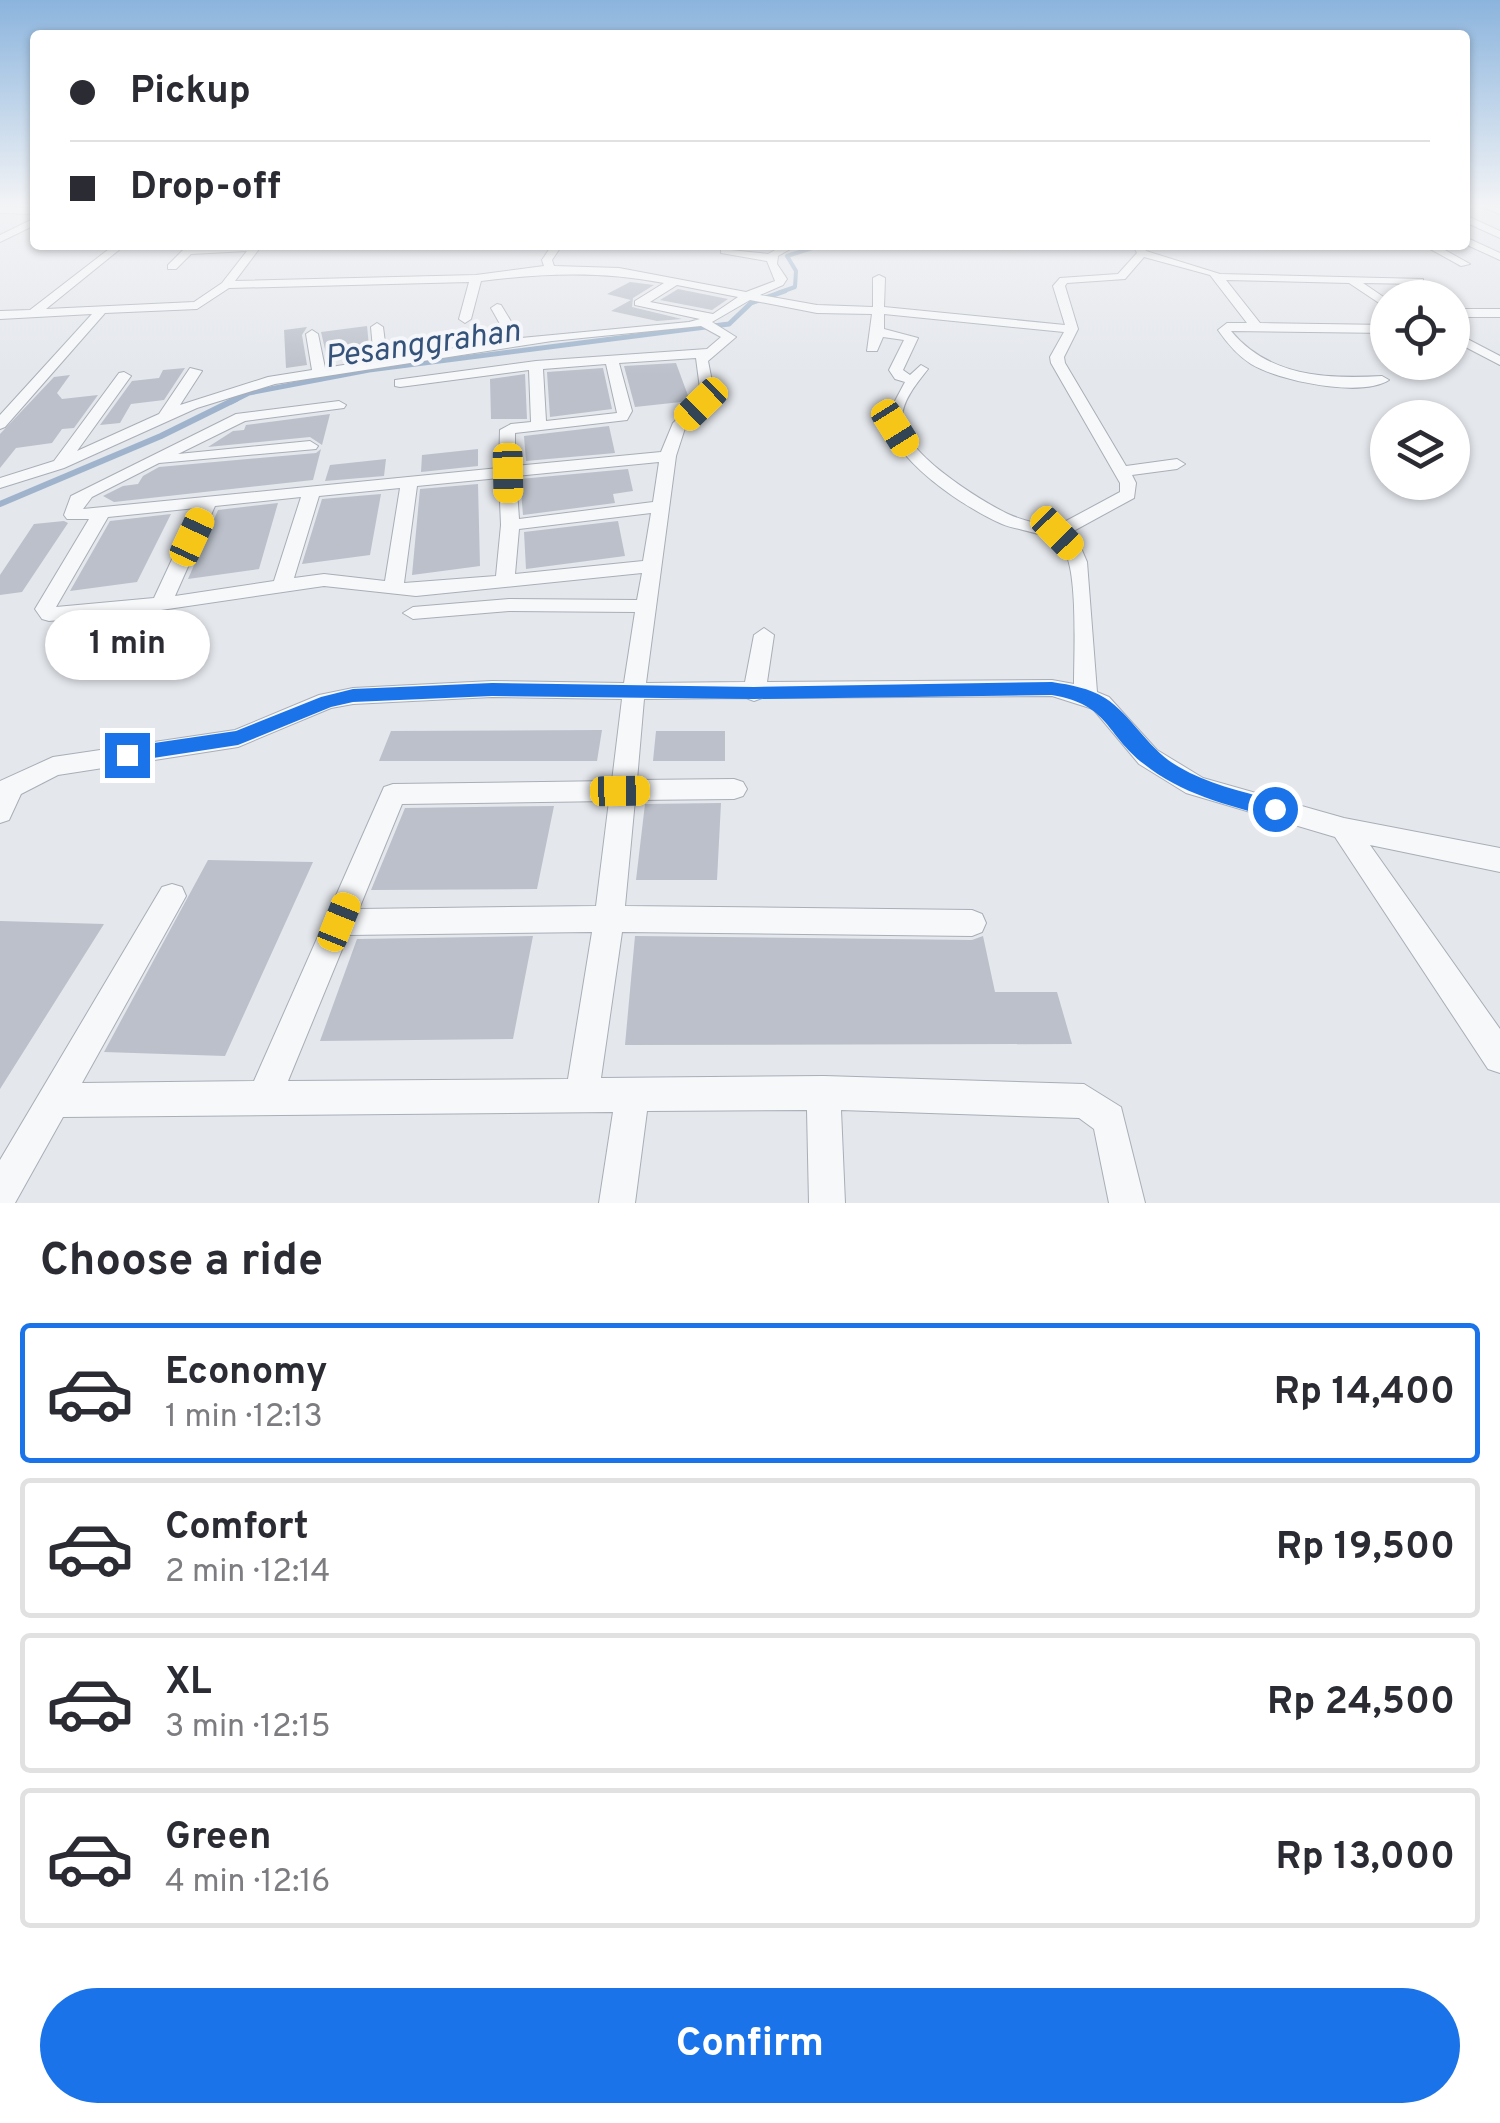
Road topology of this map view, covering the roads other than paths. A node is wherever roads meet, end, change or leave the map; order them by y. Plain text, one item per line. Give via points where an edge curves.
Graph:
1 (98, 262) edge
2 (177, 262) edge
3 (244, 262) edge
4 (548, 262) edge
5 (774, 262) edge
6 (1131, 262) edge
7 (1185, 262) edge
8 (1461, 262) edge
9 (1465, 264) dead end
10 (172, 267) dead end
11 (550, 269) junction
12 (1218, 277) junction
13 (476, 278) junction
14 (878, 278) dead end
15 (676, 281) junction
16 (1352, 281) junction
17 (1370, 281) edge
18 (226, 285) junction
19 (1370, 294) edge
20 (758, 296) junction
21 (497, 308) dead end
22 (101, 312) junction
23 (1500, 312) edge
24 (876, 313) junction
25 (1470, 313) edge
26 (32, 314) junction
27 (0, 315) edge
28 (465, 319) dead end
29 (714, 324) junction
30 (1257, 326) junction
31 (377, 327) dead end
32 (1072, 329) junction
33 (1370, 329) edge
34 (878, 332) junction
35 (312, 334) dead end
36 (517, 342) junction
37 (1470, 345) edge
38 (872, 348) dead end
39 (1480, 350) junction
40 (1500, 351) edge
41 (708, 353) junction
42 (611, 359) junction
43 (1500, 361) edge
44 (381, 362) junction
45 (536, 365) junction
46 (196, 370) dead end
47 (319, 371) junction
48 (124, 376) dead end
49 (1382, 380) dead end
50 (400, 383) dead end
51 (26, 395) junction
52 (0, 397) edge
53 (338, 405) dead end
54 (165, 417) junction
55 (0, 424) edge
56 (539, 425) junction
57 (310, 446) dead end
58 (668, 456) junction
59 (153, 461) junction
60 (1177, 464) dead end
61 (58, 466) junction
62 (1122, 472) junction
63 (508, 473) junction
64 (0, 483) edge
65 (410, 483) junction
66 (311, 493) junction
67 (207, 504) junction
68 (658, 507) junction
69 (101, 514) junction
70 (510, 524) junction
71 (1049, 532) junction
72 (651, 566) junction
73 (505, 583) junction
74 (283, 584) junction
75 (394, 586) junction
76 (161, 604) junction
77 (647, 606) junction
78 (413, 614) dead end
79 (764, 635) dead end
80 (634, 691) junction
81 (754, 693) junction
82 (1072, 693) junction
83 (734, 789) dead end
84 (620, 791) junction
85 (3, 799) edge
86 (1344, 829) junction
87 (1500, 860) edge
88 (172, 896) dead end
89 (608, 919) junction
90 (339, 922) junction
91 (972, 923) dead end
92 (1500, 1057) edge
93 (824, 1092) junction
94 (582, 1094) junction
95 (632, 1095) junction
96 (56, 1100) junction
97 (262, 1100) junction
98 (0, 1194) edge
99 (617, 1203) edge
100 (827, 1203) edge
101 (1126, 1203) edge

1 - 26 street
2 - 10 street
3 - 18 street
4 - 11 street
5 - 20 street via 782,279
6 - 32 street via 1121,278 1064,280
7 - 12 street
8 - 9 street
11 - 13 street
11 - 15 street
12 - 16 street
12 - 30 street
13 - 18 street
13 - 28 street
14 - 24 street
15 - 20 street
15 - 29 street via 639,303
16 - 17 street
16 - 19 street
18 - 22 street via 197,306
20 - 24 street
20 - 29 street
21 - 36 street
22 - 26 street
22 - 51 street
23 - 25 street
24 - 32 street
24 - 34 street
26 - 27 street
29 - 36 street
29 - 41 street via 730,337
30 - 33 street
30 - 49 street via 1224,330 1268,369 1350,382
31 - 44 street
32 - 62 street via 1056,358
34 - 38 street
34 - 71 street via 912,338 896,370 900,376 917,374 893,417 907,448 970,498 1014,523
35 - 47 street
36 - 44 street
37 - 39 street
39 - 40 street
39 - 43 street
41 - 42 street
41 - 58 street via 701,360 708,397 678,426
42 - 45 street
42 - 56 street via 622,416
44 - 47 street
45 - 50 street
45 - 56 street
46 - 54 street
47 - 54 street via 220,395
48 - 61 street
51 - 52 street
51 - 55 street
53 - 59 street via 241,417
54 - 61 street
56 - 63 street via 506,430
57 - 59 street
58 - 63 street
58 - 68 street
59 - 69 street via 86,493 72,510 77,516
60 - 62 street
61 - 64 street
62 - 71 street via 1128,494
63 - 65 street
63 - 70 street
65 - 66 street
65 - 75 street
66 - 67 street
66 - 74 street
67 - 69 street
67 - 76 street
68 - 70 street
68 - 72 street
69 - 76 street via 45,609 56,616
70 - 73 street
71 - 82 street via 1078,561
72 - 73 street
72 - 77 street
73 - 75 street
74 - 75 street via 346,580
74 - 76 street
77 - 78 street via 498,605
77 - 80 street
79 - 81 street
80 - 81 street
80 - 84 street
80 - 85 street via 353,696 238,738 53,766
81 - 82 street
82 - 86 street via 1110,712 1148,757 1194,786
83 - 84 street
84 - 89 street
84 - 90 street via 393,794
86 - 87 street
86 - 92 street
88 - 96 street
89 - 90 street
89 - 91 street
89 - 94 street
90 - 97 street
93 - 95 street
93 - 100 street
93 - 101 street via 1084,1100 1109,1119
94 - 95 street
94 - 97 street
95 - 99 street
96 - 97 street
96 - 98 street

